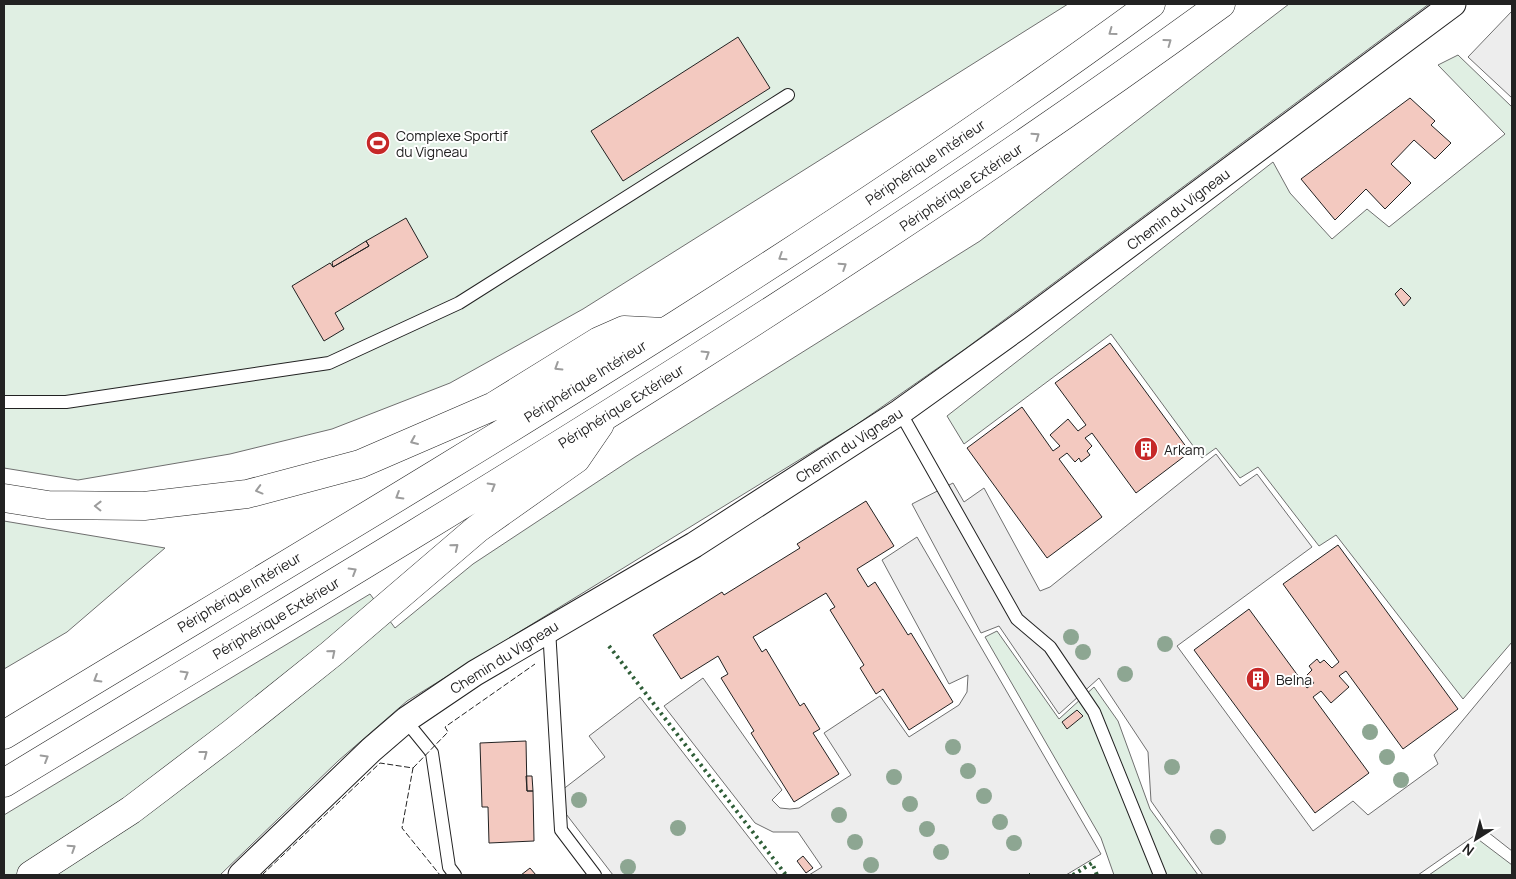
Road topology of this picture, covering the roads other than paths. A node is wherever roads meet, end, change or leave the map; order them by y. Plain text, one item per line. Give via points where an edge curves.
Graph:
1 (1151, 4) edge
2 (1221, 4) edge
3 (1453, 4) edge
4 (788, 95) dead end
5 (664, 332) junction
6 (4, 402) edge
7 (900, 412) junction
8 (605, 417) junction
9 (4, 498) edge
10 (549, 629) junction
11 (406, 721) junction
12 (4, 736) edge
13 (4, 783) edge
14 (31, 875) edge
15 (241, 875) edge
16 (455, 875) edge
17 (595, 875) edge
18 (1160, 875) edge

1 -> 5 highway, Périphérique Intérieur via 873,197
8 -> 2 highway, Périphérique Extérieur via 932,206
3 - 7 street, Chemin du Vigneau
4 - 6 lane via 460,303 328,363 66,402
5 -> 9 highway via 624,330 599,341 494,406 405,445 360,464 247,494 144,506 48,505
5 -> 12 highway, Périphérique Intérieur
7 - 10 street, Chemin du Vigneau via 694,545
7 - 18 lane via 1017,619 1050,647 1094,712
13 -> 8 highway, Périphérique Extérieur
14 -> 8 highway via 131,810 231,734 331,654 477,529 576,459
10 - 11 street, Chemin du Vigneau via 475,673
10 - 17 lane via 561,830
11 - 15 street, Chemin du Vigneau via 371,750
11 - 16 lane via 432,753 449,868

